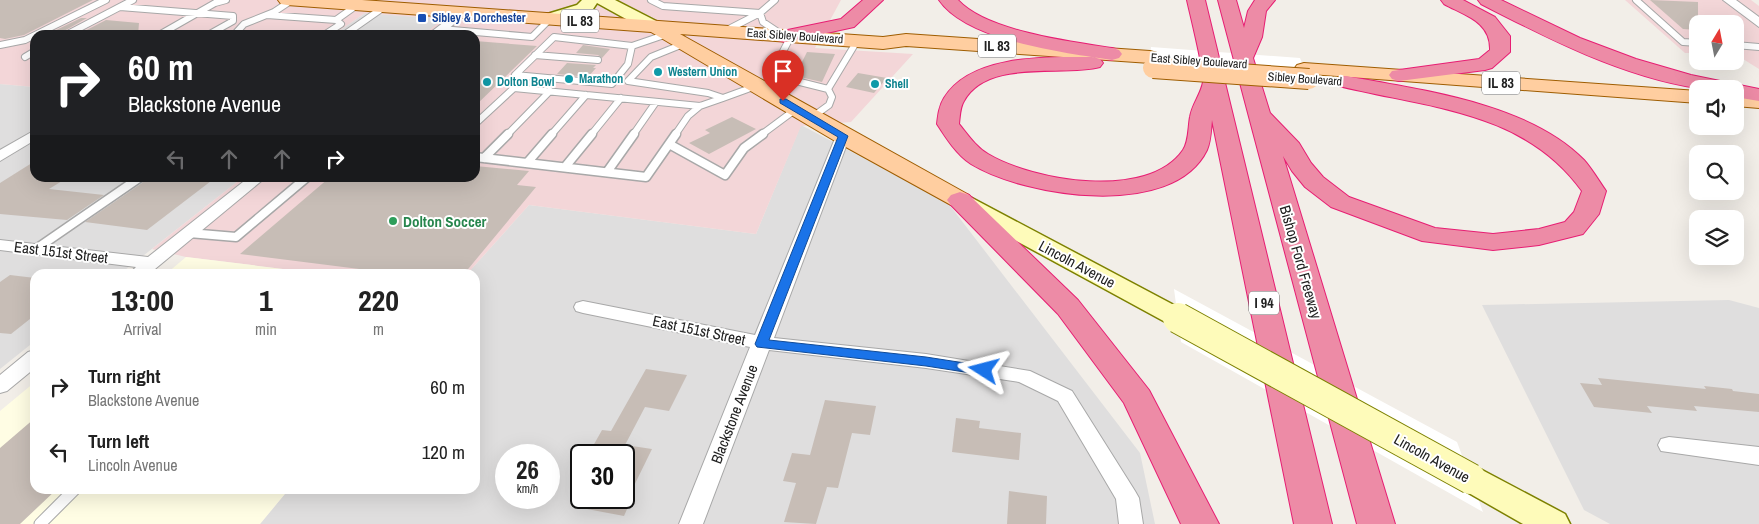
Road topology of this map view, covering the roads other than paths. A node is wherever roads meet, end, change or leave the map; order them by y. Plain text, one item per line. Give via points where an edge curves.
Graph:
1 (106, 0) edge
2 (133, 0) edge
3 (226, 0) edge
4 (286, 0) edge
5 (292, 0) edge
6 (591, 0) edge
7 (603, 0) edge
8 (651, 0) edge
9 (775, 0) edge
10 (874, 0) edge
11 (948, 0) edge
12 (1184, 0) edge
13 (1196, 0) edge
14 (1227, 0) edge
15 (1266, 0) edge
16 (1450, 0) edge
17 (1487, 0) edge
18 (1636, 0) edge
19 (1729, 0) edge
20 (356, 3) edge
21 (120, 7) junction
22 (384, 7) junction
23 (198, 12) junction
24 (461, 13) junction
25 (760, 13) junction
26 (267, 15) junction
27 (255, 18) joint
28 (550, 19) junction
29 (336, 20) junction
30 (1201, 22) junction
31 (1759, 23) edge
32 (45, 30) edge
33 (76, 30) edge
34 (167, 30) edge
35 (216, 30) edge
36 (236, 30) edge
37 (332, 30) edge
38 (351, 30) edge
39 (440, 30) edge
40 (725, 31) junction
41 (480, 34) edge
42 (668, 35) junction
43 (783, 36) junction
44 (30, 38) edge
45 (857, 41) junction
46 (1689, 42) edge
47 (883, 43) joint
48 (0, 45) edge
49 (632, 46) junction
50 (1744, 46) edge
51 (1759, 47) edge
52 (30, 54) edge
53 (536, 55) junction
54 (25, 56) dead end
55 (1103, 59) junction
56 (1244, 59) junction
57 (598, 60) dead end
58 (718, 64) junction
59 (1306, 74) junction
60 (1399, 75) junction
61 (1691, 80) edge
62 (1346, 82) junction
63 (1213, 83) junction
64 (756, 86) junction
65 (828, 89) junction
66 (550, 91) junction
67 (1744, 92) edge
68 (586, 95) junction
69 (1759, 96) edge
70 (1689, 97) edge
71 (621, 98) junction
72 (723, 98) junction
73 (1744, 101) edge
74 (656, 102) junction
75 (1759, 102) edge
76 (700, 106) junction
77 (1689, 107) edge
78 (1744, 111) edge
79 (1759, 112) edge
80 (803, 113) junction
81 (1260, 115) junction
82 (480, 119) edge
83 (843, 136) junction
84 (30, 137) edge
85 (669, 144) junction
86 (0, 156) edge
87 (480, 157) edge
88 (480, 158) edge
89 (528, 163) junction
90 (566, 168) junction
91 (607, 172) junction
92 (133, 182) edge
93 (252, 182) edge
94 (301, 182) edge
95 (960, 200) junction
96 (189, 233) junction
97 (0, 245) edge
98 (36, 249) junction
99 (152, 263) junction
100 (144, 269) edge
101 (583, 307) dead end
102 (761, 344) junction
103 (30, 361) edge
104 (0, 386) edge
105 (1669, 445) dead end
106 (1759, 456) edge
107 (71, 494) edge
108 (40, 524) edge
109 (691, 524) edge
110 (1131, 524) edge
111 (1200, 524) edge
112 (1313, 524) edge
113 (1376, 524) edge
114 (1553, 524) edge

1 - 32 lane
2 - 21 lane
3 - 23 lane
4 - 5 main road, East Sibley Boulevard / IL 83
5 - 20 main road, East Sibley Boulevard / IL 83
5 - 26 lane
6 - 28 street via 583,8
7 - 42 street, Lincoln Avenue
8 - 25 lane via 663,6
9 - 25 lane
10 - 43 highway via 847,23
11 - 55 highway via 968,16 997,30
12 - 30 highway
13 - 30 highway, I 94
14 - 56 highway, Bishop Ford Freeway
15 - 56 highway via 1256,13
16 - 60 highway via 1488,21 1500,36 1500,52 1485,64
17 - 61 highway via 1572,41 1655,71
18 - 46 lane via 1683,42
19 - 31 street
20 - 22 main road, East Sibley Boulevard / IL 83
20 - 29 lane
21 - 23 lane
21 - 33 lane
22 - 24 main road, East Sibley Boulevard / IL 83
22 - 38 lane
23 - 34 lane
23 - 35 lane via 226,14 235,18
24 - 28 main road, East Sibley Boulevard / IL 83
24 - 39 street
25 - 40 lane
25 - 43 lane via 763,22
26 - 27 lane
26 - 29 lane
27 - 36 lane
28 - 41 lane via 532,37
28 - 42 main road, East Sibley Boulevard / IL 83
29 - 37 lane via 341,24
30 - 63 highway, I 94
40 - 42 main road, East Sibley Boulevard / IL 83
40 - 43 main road, East Sibley Boulevard / IL 83
42 - 49 lane
42 - 58 main road, Lincoln Avenue
42 - 72 lane via 628,81
43 - 45 main road, East Sibley Boulevard / IL 83
43 - 58 main road via 744,42
43 - 65 lane via 777,63 779,72 792,80
44 - 48 lane
45 - 47 main road, East Sibley Boulevard / IL 83
45 - 65 lane
47 - 55 main road, Sibley Boulevard via 910,50
49 - 53 lane via 554,37
49 - 53 lane via 628,64 612,84 515,75
50 - 51 lane
52 - 54 lane
53 - 57 lane
55 - 59 main road, Sibley Boulevard, bridge
55 - 63 highway via 994,71 957,94 948,124 961,142 980,159 1010,174 1083,188 1126,187 1152,181 1176,170 1192,155 1200,139 1202,111
56 - 81 highway, Bishop Ford Freeway
58 - 64 main road, Lincoln Avenue
59 - 60 main road, Sibley Boulevard / IL 83
59 - 62 main road, Sibley Boulevard
60 - 70 main road, Sibley Boulevard / IL 83
62 - 77 main road, Sibley Boulevard
62 - 81 highway via 1441,100 1500,118 1540,138 1575,165 1594,191 1586,214 1574,228 1539,237 1493,242 1432,235 1340,202 1314,182 1300,166 1291,148
63 - 112 highway, I 94
64 - 72 lane
64 - 80 main road, Lincoln Avenue
65 - 80 lane via 832,97 829,105
66 - 68 lane
66 - 82 lane via 514,88
66 - 87 lane
67 - 69 highway
68 - 71 lane
68 - 89 lane
71 - 74 lane
71 - 90 lane
72 - 76 lane
73 - 75 main road
74 - 76 lane
74 - 91 lane
76 - 85 lane via 688,116
78 - 79 main road
80 - 83 main road, Lincoln Avenue
80 - 85 lane via 744,148 725,175
81 - 113 highway, Bishop Ford Freeway
83 - 95 main road, Lincoln Avenue
83 - 102 street, Blackstone Avenue
84 - 86 street
85 - 91 lane via 646,177
88 - 89 lane
89 - 90 lane
90 - 91 lane
92 - 98 lane
93 - 96 street
94 - 96 lane via 236,237
95 - 111 highway via 1068,307 1138,398
95 - 114 street, Lincoln Avenue, bridge
96 - 99 street
97 - 98 street, East 151st Street
98 - 99 street, East 151st Street
99 - 100 street
101 - 102 street, East 151st Street
102 - 109 street, Blackstone Avenue
102 - 110 street, East 151st Street via 926,361 1023,376 1065,396 1127,498
103 - 104 street
105 - 106 street
107 - 108 lane

